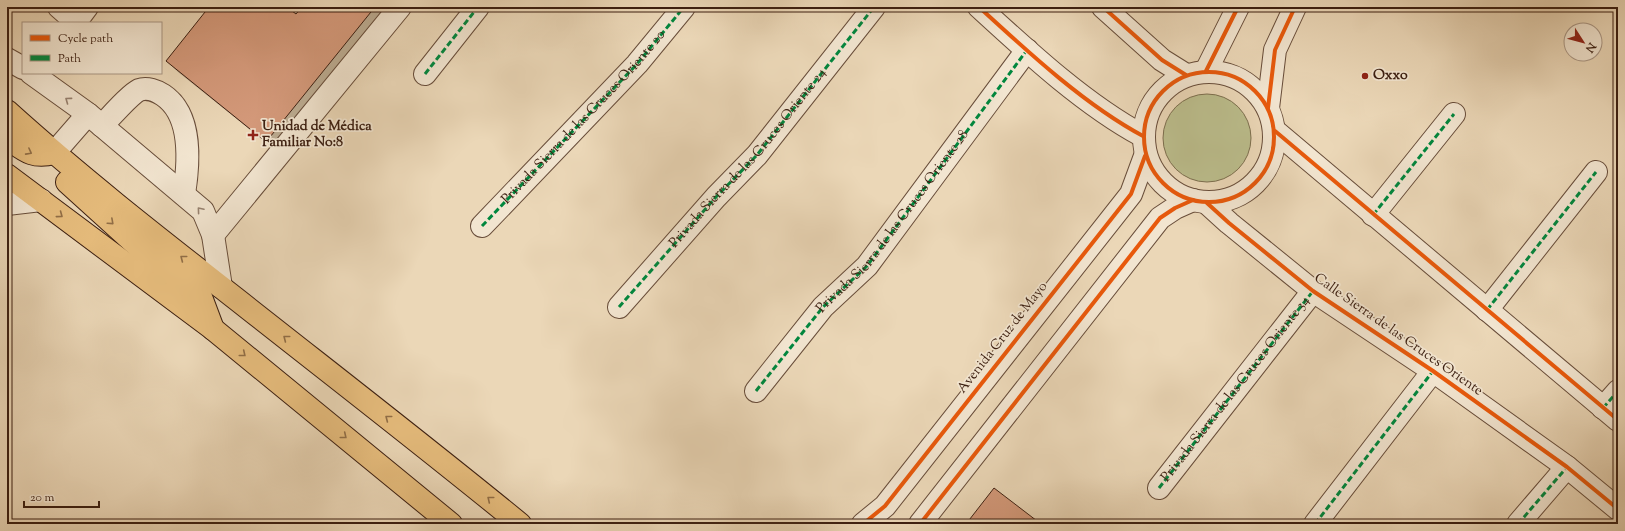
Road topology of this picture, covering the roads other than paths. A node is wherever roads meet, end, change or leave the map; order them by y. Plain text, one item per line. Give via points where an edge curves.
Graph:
1 (60, 7) edge
2 (400, 7) edge
3 (478, 7) edge
4 (684, 7) edge
5 (874, 7) edge
6 (979, 7) edge
7 (1103, 7) edge
8 (1238, 7) edge
9 (1295, 7) edge
10 (79, 17) edge
11 (1027, 50) junction
12 (7, 59) edge
13 (22, 67) edge
14 (1196, 73) junction
15 (33, 74) edge
16 (425, 74) dead end
17 (1268, 108) junction
18 (7, 111) edge
19 (1454, 114) dead end
20 (95, 120) junction
21 (1275, 131) junction
22 (7, 138) edge
23 (1144, 146) junction
24 (54, 153) junction
25 (1596, 172) dead end
26 (7, 175) edge
27 (184, 194) junction
28 (41, 200) junction
29 (1200, 202) junction
30 (7, 204) edge
31 (1373, 215) junction
32 (482, 226) dead end
33 (213, 234) junction
34 (221, 287) junction
35 (1313, 291) junction
36 (619, 307) dead end
37 (1487, 310) junction
38 (213, 329) junction
39 (1433, 371) junction
40 (1618, 390) edge
41 (756, 391) dead end
42 (1610, 414) edge
43 (1567, 467) junction
44 (1159, 488) dead end
45 (1618, 509) edge
46 (924, 523) edge
47 (451, 524) edge
48 (520, 524) edge
49 (863, 524) edge
50 (1315, 524) edge
51 (1518, 524) edge

1 - 10 street
2 - 33 street
3 - 16 street
4 - 32 street, Privada Sierra de las Cruces Oriente 20 via 637,64
5 - 36 street, Privada Sierra de las Cruces Oriente 24 via 757,154
6 - 11 street
7 - 14 street via 1162,60
8 - 14 street
9 - 17 street via 1275,50
11 - 23 street
11 - 41 street, Privada Sierra de las Cruces Oriente 28 via 867,266 823,308
12 - 13 street
14 - 17 street via 1231,75 1253,88
14 - 23 street via 1169,85 1155,99 1146,116
20 -> 15 street
17 - 21 street
18 - 24 main road
19 - 31 street
20 - 24 street
20 - 27 street
20 - 27 street via 139,90 148,89 167,98 178,111 187,143
21 - 29 street via 1272,156 1263,175 1247,191 1228,200
21 - 31 street
22 -> 24 main road via 32,155
23 - 29 street via 1158,180 1180,197
23 - 49 street, Avenida Cruz de Mayo via 1131,194 885,506
34 -> 24 main road via 154,236
24 -> 38 main road via 51,163 53,170 143,251 201,297
25 - 37 street
26 - 28 main road
33 -> 27 street via 203,211
28 - 30 street
28 -> 38 main road
29 - 35 street, Calle Sierra de las Cruces Oriente
29 - 46 street via 1175,208 1160,218
31 - 37 street
33 - 34 street
48 -> 34 main road
35 - 39 street, Calle Sierra de las Cruces Oriente
35 - 44 street, Privada Sierra de las Cruces Oriente 34
37 - 42 street
38 -> 47 main road
39 - 43 street, Calle Sierra de las Cruces Oriente
39 - 50 street
40 - 42 street
43 - 45 street, Calle Sierra de las Cruces Oriente
43 - 51 street

